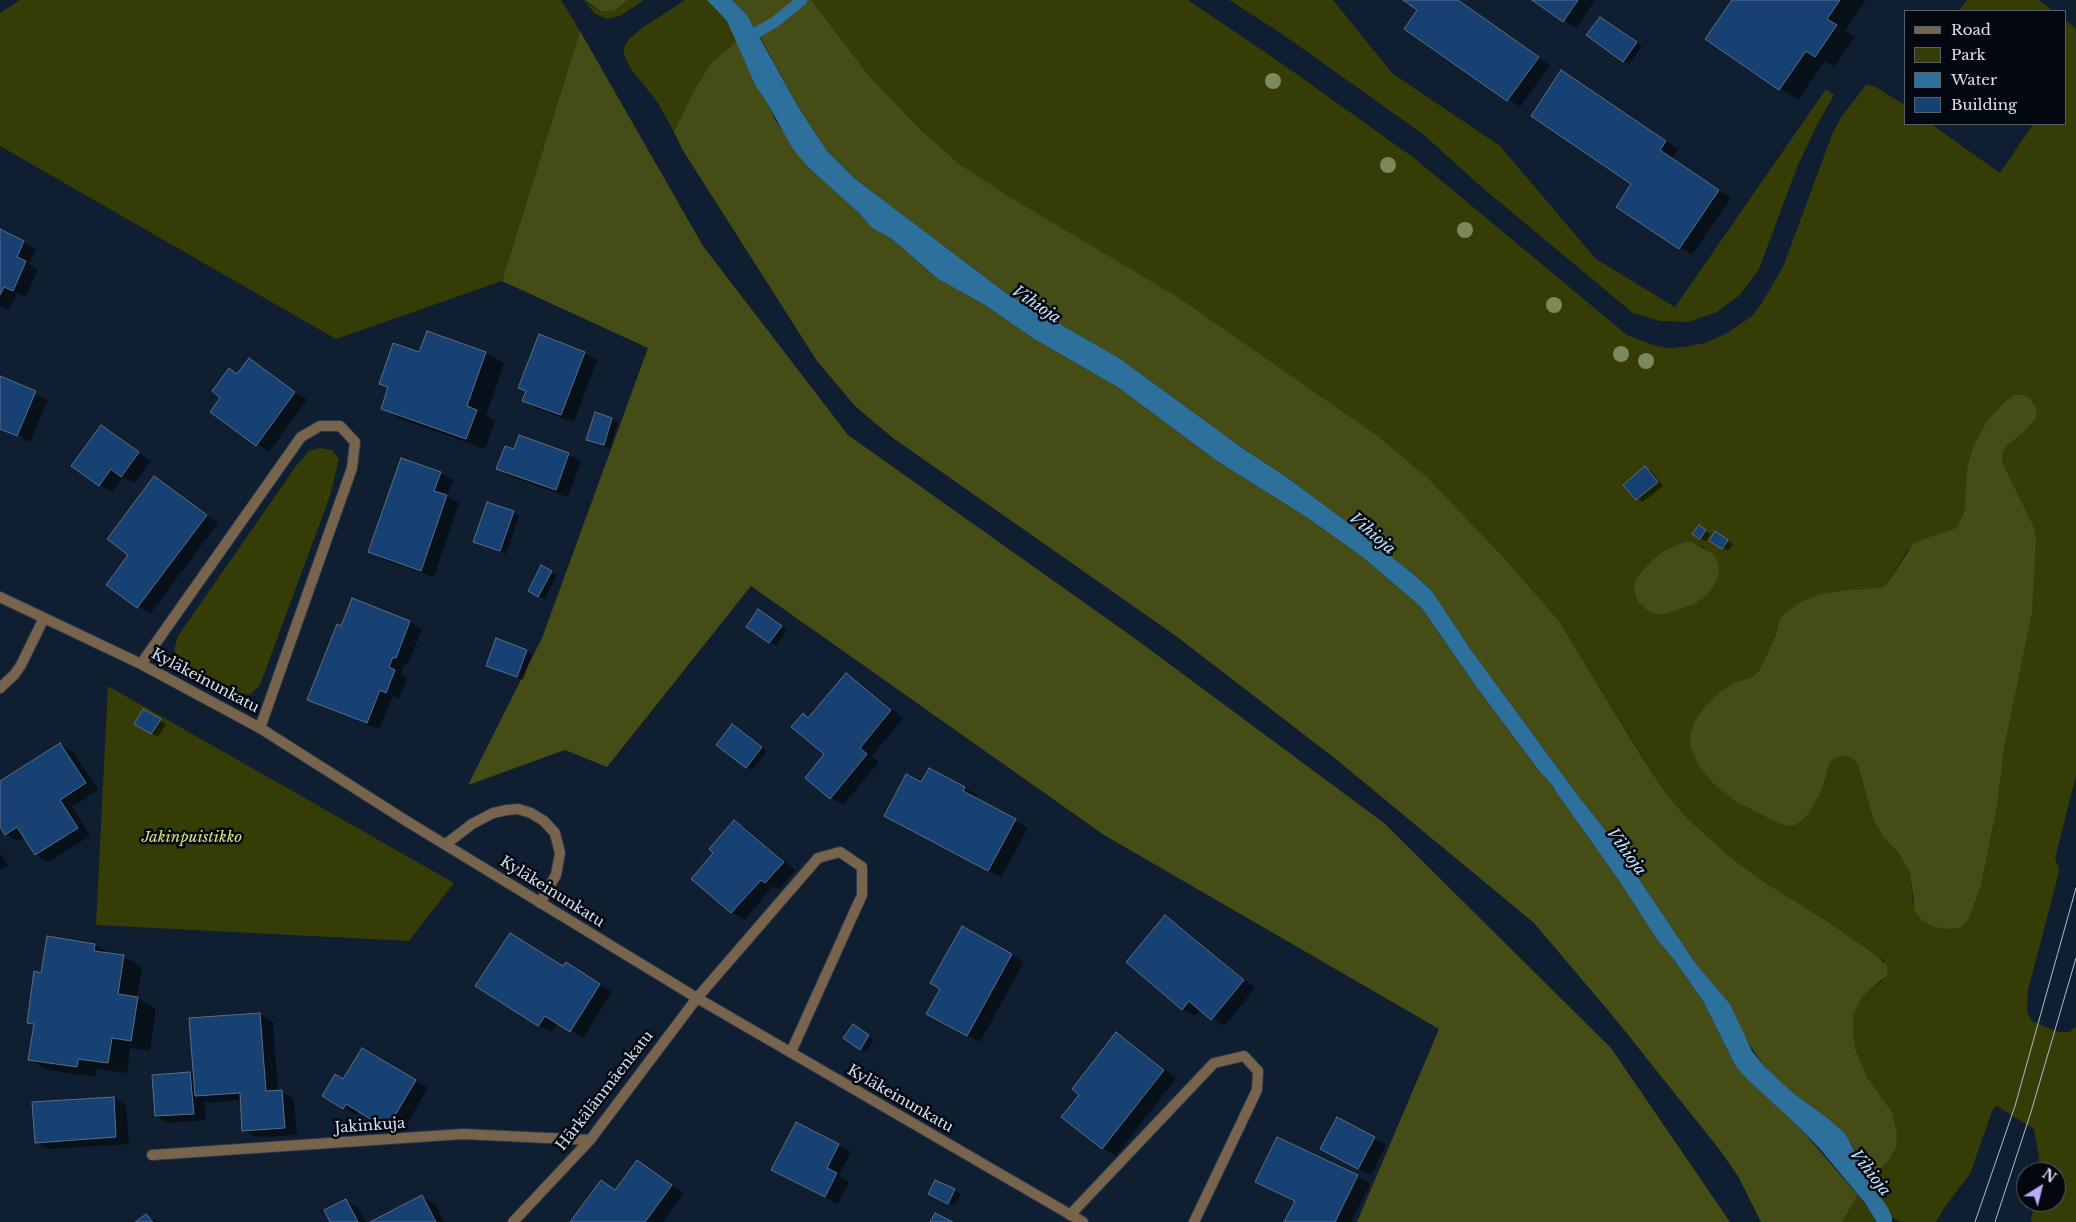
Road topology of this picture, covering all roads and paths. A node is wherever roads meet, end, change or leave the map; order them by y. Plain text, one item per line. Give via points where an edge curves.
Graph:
1 (0, 598) edge
2 (44, 618) junction
3 (141, 664) junction
4 (0, 688) edge
5 (260, 728) junction
6 (446, 844) junction
7 (540, 903) junction
8 (697, 998) junction
9 (791, 1052) junction
10 (590, 1140) junction
11 (152, 1155) dead end
12 (1068, 1219) edge
13 (513, 1222) edge
14 (1084, 1222) edge
15 (1194, 1222) edge

1 - 2 street, Kyläkeinunkatu
2 - 3 street, Kyläkeinunkatu
2 - 4 street via 22,665
3 - 5 street, Kyläkeinunkatu
3 - 5 street via 302,437 320,426 340,426 355,442 352,468
5 - 6 street, Kyläkeinunkatu
6 - 7 street, Kyläkeinunkatu
6 - 7 street via 493,813 518,809 544,821 555,833 560,853 556,875
7 - 8 street, Kyläkeinunkatu
8 - 9 street, Kyläkeinunkatu
8 - 9 street, Härkälänmäenkatu via 818,858 840,852 862,867 862,895
8 - 10 street, Härkälänmäenkatu
9 - 12 street, Kyläkeinunkatu
10 - 11 street, Jakinkuja via 463,1134
10 - 13 street, Härkälänmäenkatu
12 - 14 street, Kyläkeinunkatu
12 - 15 street via 1214,1063 1244,1056 1258,1072 1257,1090

